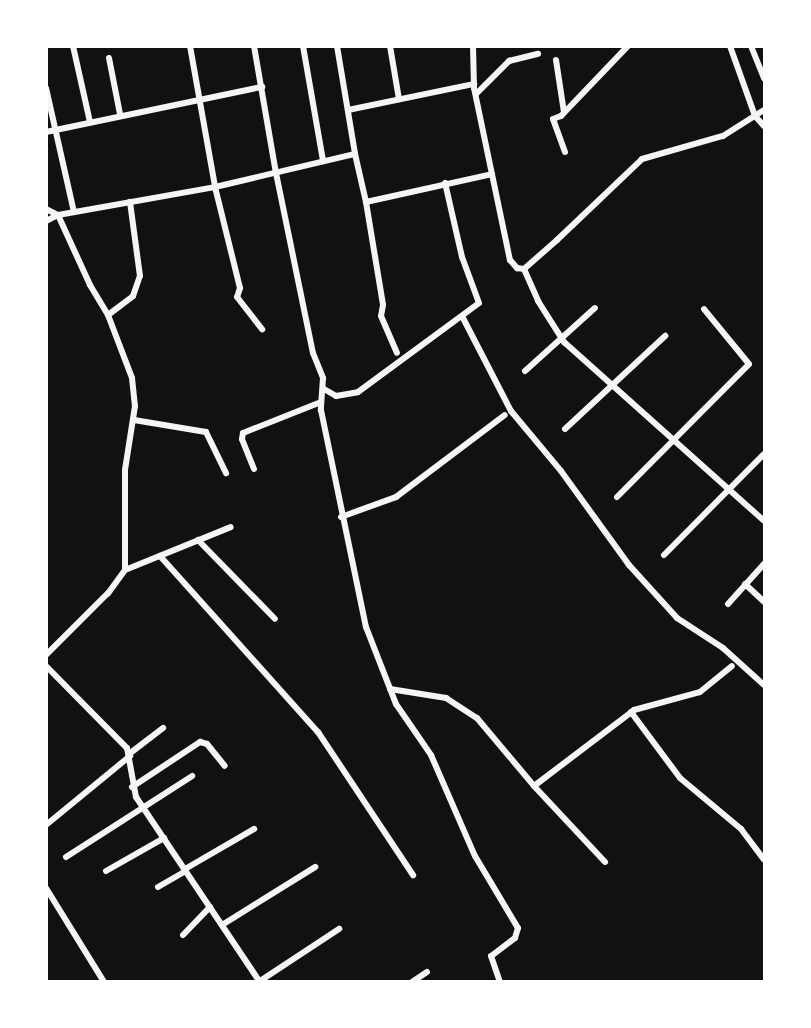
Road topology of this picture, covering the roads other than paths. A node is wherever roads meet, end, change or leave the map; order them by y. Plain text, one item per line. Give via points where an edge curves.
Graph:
1 (72, 46) edge
2 (190, 46) edge
3 (254, 46) edge
4 (303, 46) edge
5 (337, 46) edge
6 (390, 46) edge
7 (473, 46) edge
8 (628, 46) edge
9 (730, 46) edge
10 (752, 46) edge
11 (538, 54) dead end
12 (109, 57) dead end
13 (556, 60) dead end
14 (763, 67) edge
15 (765, 78) edge
16 (474, 84) junction
17 (262, 87) junction
18 (46, 88) edge
19 (476, 94) junction
20 (200, 98) junction
21 (399, 99) junction
22 (348, 110) junction
23 (765, 110) edge
24 (564, 112) junction
25 (120, 114) junction
26 (755, 116) junction
27 (90, 122) junction
28 (765, 126) edge
29 (55, 130) junction
30 (46, 132) edge
31 (565, 152) dead end
32 (356, 154) junction
33 (323, 160) junction
34 (276, 173) junction
35 (492, 174) junction
36 (445, 183) junction
37 (215, 187) junction
38 (130, 202) junction
39 (366, 202) junction
40 (46, 209) edge
41 (74, 212) junction
42 (58, 215) junction
43 (46, 221) edge
44 (524, 269) junction
45 (595, 308) dead end
46 (704, 309) dead end
47 (108, 315) junction
48 (463, 318) junction
49 (262, 329) dead end
50 (665, 336) dead end
51 (563, 339) junction
52 (398, 353) dead end
53 (525, 371) dead end
54 (613, 385) junction
55 (324, 389) junction
56 (321, 402) junction
57 (505, 415) dead end
58 (134, 420) junction
59 (565, 429) dead end
60 (673, 438) junction
61 (765, 454) edge
62 (254, 469) dead end
63 (226, 473) dead end
64 (731, 487) junction
65 (617, 497) dead end
66 (341, 517) junction
67 (765, 521) edge
68 (231, 527) dead end
69 (198, 540) junction
70 (664, 555) dead end
71 (160, 556) junction
72 (765, 564) edge
73 (125, 570) junction
74 (746, 584) junction
75 (765, 602) edge
76 (728, 604) dead end
77 (275, 620) dead end
78 (46, 655) edge
79 (46, 666) edge
80 (732, 666) dead end
81 (765, 685) edge
82 (390, 689) junction
83 (630, 712) junction
84 (163, 728) dead end
85 (130, 755) junction
86 (225, 766) dead end
87 (192, 776) dead end
88 (534, 786) junction
89 (132, 787) junction
90 (143, 808) junction
91 (46, 825) edge
92 (254, 829) dead end
93 (164, 838) junction
94 (66, 857) dead end
95 (765, 859) edge
96 (605, 862) dead end
97 (315, 867) dead end
98 (185, 870) junction
99 (106, 872) dead end
100 (413, 875) dead end
101 (158, 887) dead end
102 (46, 888) edge
103 (210, 907) junction
104 (222, 925) junction
105 (339, 929) dead end
106 (183, 935) dead end
107 (427, 972) dead end
108 (104, 981) edge
109 (260, 981) edge
110 (412, 981) edge
111 (500, 981) edge

1 - 27 street
2 - 20 street
3 - 17 street
4 - 33 street
5 - 22 street
6 - 21 street
7 - 16 street
8 - 24 street
9 - 26 street
10 - 14 street
11 - 19 street via 509,61
12 - 25 street
13 - 24 street
14 - 15 street
16 - 19 street
16 - 21 street
17 - 20 street
17 - 34 street
18 - 29 street
19 - 35 street
20 - 25 street
20 - 37 street
21 - 22 street
22 - 32 street
23 - 26 street
24 - 31 street via 554,119
25 - 27 street
26 - 28 street
26 - 44 street via 723,136 642,159
27 - 29 street
29 - 30 street
29 - 41 street
32 - 33 street
32 - 39 street
33 - 34 street
34 - 37 street
34 - 55 street
35 - 36 street
35 - 44 street via 512,266
36 - 39 street
36 - 48 street via 462,257 479,301
37 - 38 street
37 - 49 street via 240,288 237,297
38 - 41 street
38 - 47 street via 140,276 133,296
39 - 52 street via 383,305 381,316
40 - 42 street
41 - 42 street
42 - 43 street
42 - 47 street
44 - 51 street via 538,301
45 - 51 street
46 - 60 street via 749,364
47 - 58 street via 132,378
48 - 55 street via 358,392 336,396
48 - 81 street via 511,411 561,471 629,565 677,618 723,648
50 - 54 street
51 - 53 street
51 - 54 street
54 - 59 street
54 - 60 street
55 - 56 street
56 - 62 street via 243,433
56 - 66 street via 335,463
57 - 66 street via 396,497
58 - 63 street via 206,432
58 - 73 street via 125,470
60 - 64 street
60 - 65 street
61 - 64 street
64 - 67 street
64 - 70 street
66 - 82 street via 366,627
68 - 69 street
69 - 71 street
69 - 77 street
71 - 73 street
71 - 100 street via 318,732
72 - 74 street
73 - 78 street via 108,593
74 - 75 street
74 - 76 street
79 - 85 street
80 - 83 street via 700,692
82 - 88 street via 446,698 468,712
82 - 111 street via 430,755 475,856 518,928 515,938 491,956
83 - 88 street
83 - 95 street via 680,778 741,829
84 - 85 street
85 - 89 street
85 - 91 street
86 - 89 street via 207,744 200,742
87 - 90 street
88 - 96 street
89 - 90 street
90 - 93 street
90 - 94 street
92 - 98 street
93 - 98 street
93 - 99 street
97 - 104 street
98 - 101 street
98 - 103 street
102 - 108 street
103 - 104 street
103 - 106 street
104 - 109 street
105 - 109 street
107 - 110 street

